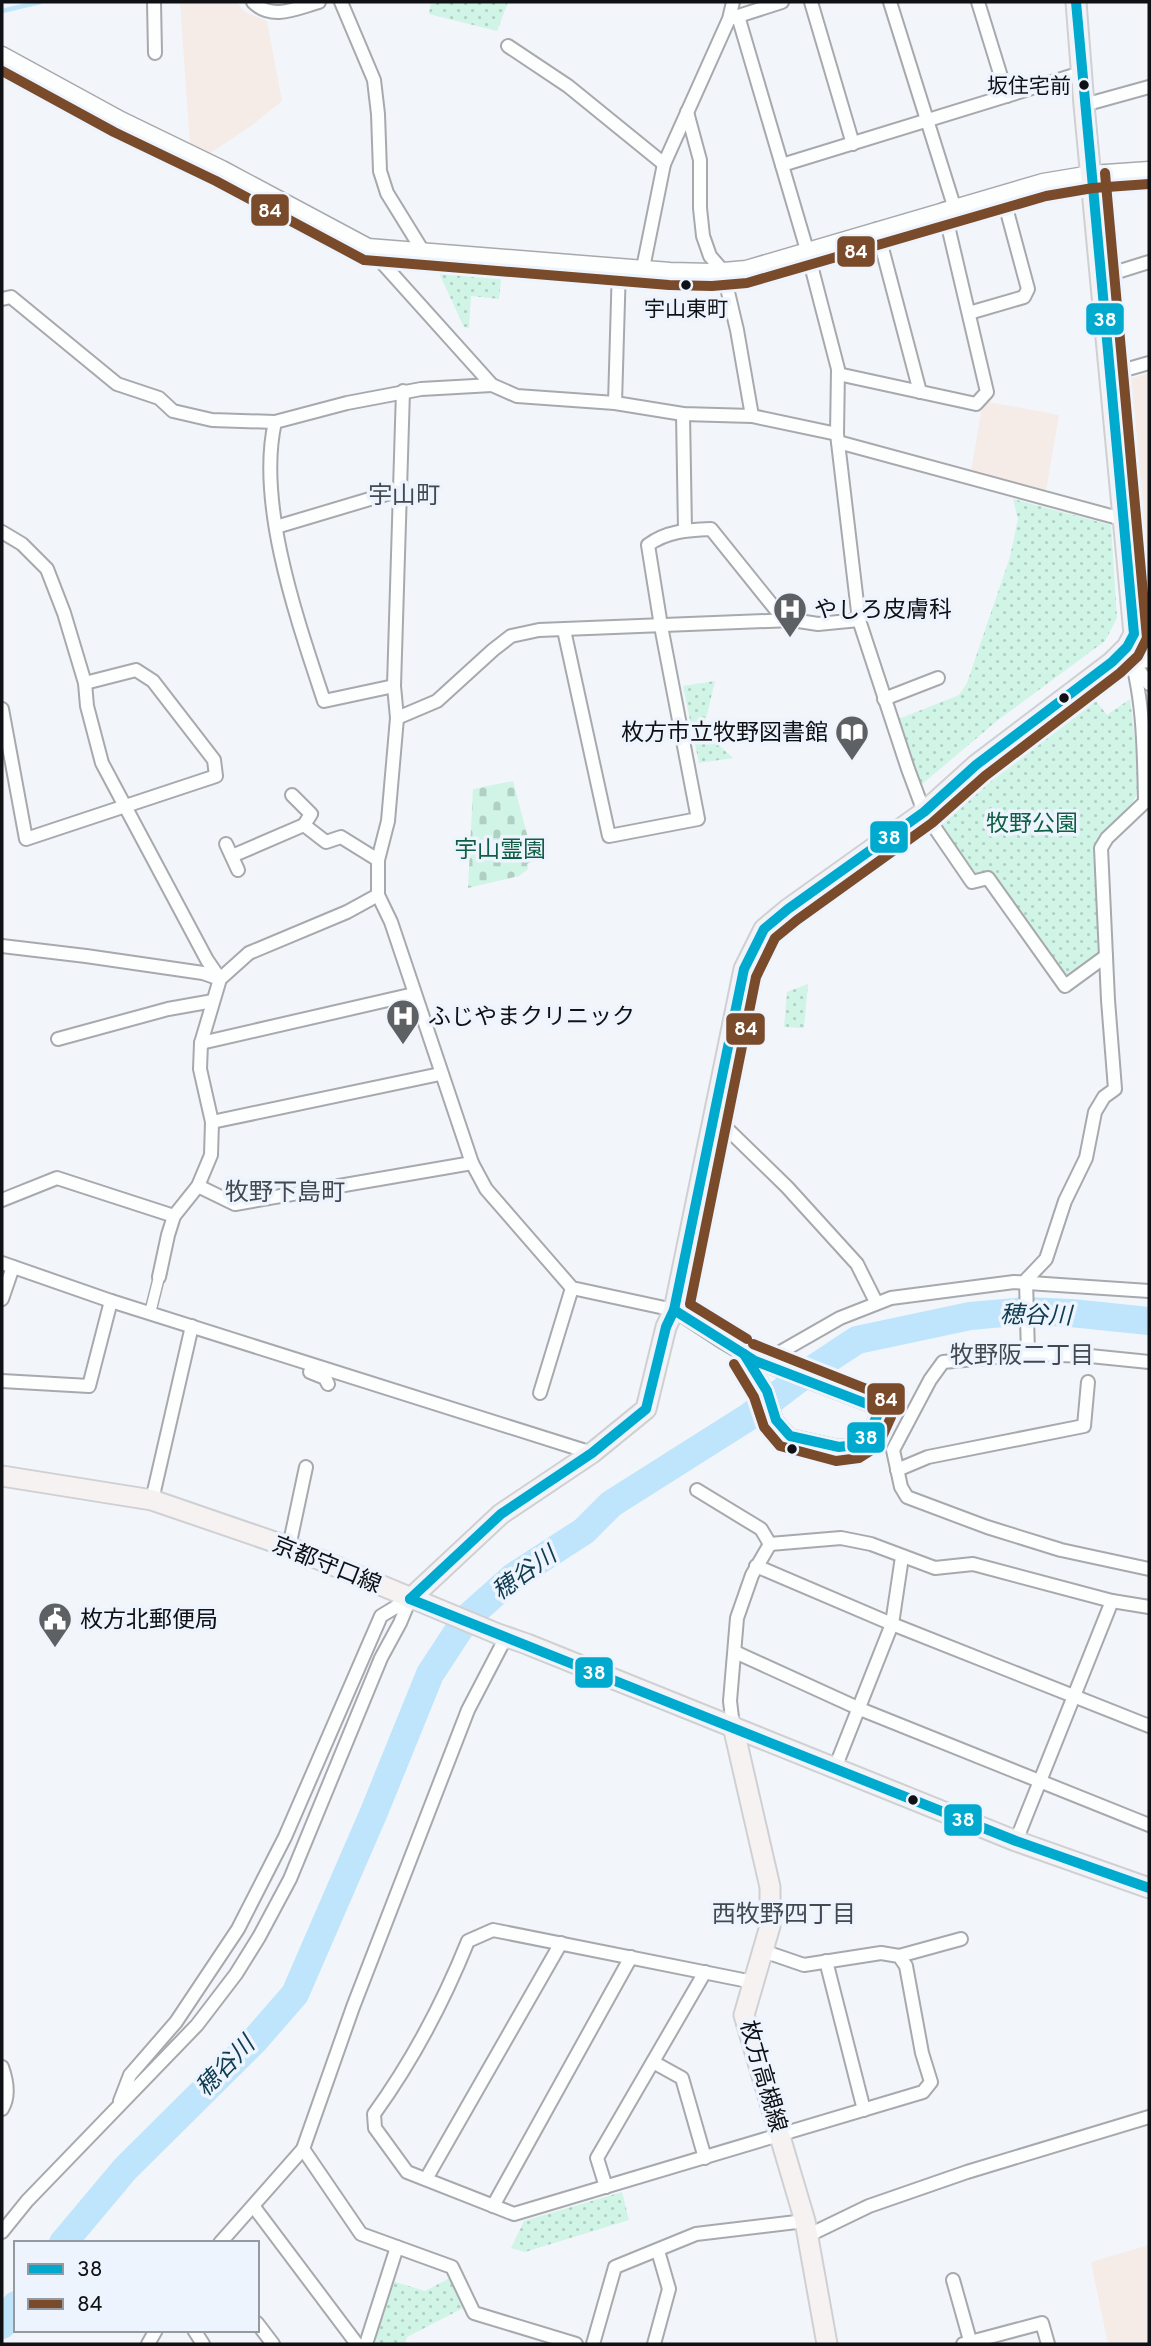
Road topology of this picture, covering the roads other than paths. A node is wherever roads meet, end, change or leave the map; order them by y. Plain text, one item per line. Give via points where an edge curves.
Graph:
1 (154, 2) edge
2 (253, 2) edge
3 (317, 2) edge
4 (341, 2) edge
5 (733, 2) edge
6 (782, 2) edge
7 (811, 2) edge
8 (890, 2) edge
9 (978, 2) edge
10 (1076, 2) edge
11 (734, 17) junction
12 (508, 46) dead end
13 (155, 53) dead end
14 (2, 55) edge
15 (1081, 73) junction
16 (1149, 87) edge
17 (1007, 96) junction
18 (1084, 105) junction
19 (687, 112) junction
20 (928, 120) junction
21 (853, 144) junction
22 (664, 164) junction
23 (782, 165) junction
24 (1149, 170) edge
25 (1091, 174) junction
26 (1002, 193) junction
27 (949, 208) junction
28 (877, 229) junction
29 (368, 247) junction
30 (807, 250) junction
31 (425, 253) junction
32 (1149, 262) edge
33 (619, 266) junction
34 (643, 268) junction
35 (723, 271) junction
36 (1101, 277) junction
37 (2, 299) edge
38 (969, 313) junction
39 (1149, 363) edge
40 (1109, 369) junction
41 (838, 374) junction
42 (492, 385) junction
43 (404, 391) junction
44 (920, 392) junction
45 (615, 403) junction
46 (683, 414) junction
47 (752, 416) junction
48 (275, 422) junction
49 (838, 438) junction
50 (400, 490) junction
51 (1122, 519) junction
52 (276, 527) junction
53 (685, 530) junction
54 (2, 532) edge
55 (859, 620) junction
56 (785, 621) junction
57 (661, 626) junction
58 (564, 630) junction
59 (1130, 655) junction
60 (1149, 661) edge
61 (938, 678) dead end
62 (85, 683) junction
63 (1149, 684) edge
64 (394, 686) junction
65 (884, 699) junction
66 (2, 709) edge
67 (397, 718) junction
68 (292, 795) dead end
69 (125, 808) junction
70 (925, 812) junction
71 (304, 825) junction
72 (377, 860) junction
73 (238, 870) dead end
74 (378, 895) junction
75 (2, 946) edge
76 (1106, 956) junction
77 (220, 979) junction
78 (414, 995) junction
79 (213, 1001) junction
80 (58, 1039) dead end
81 (201, 1044) junction
82 (440, 1074) junction
83 (713, 1115) junction
84 (212, 1122) junction
85 (472, 1163) junction
86 (198, 1186) junction
87 (2, 1200) edge
88 (174, 1216) junction
89 (7, 1265) edge
90 (159, 1277) joint
91 (572, 1288) junction
92 (1025, 1288) junction
93 (1149, 1291) edge
94 (2, 1299) edge
95 (111, 1301) junction
96 (876, 1302) junction
97 (674, 1310) junction
98 (150, 1313) junction
99 (192, 1326) junction
100 (1028, 1351) junction
101 (298, 1360) junction
102 (1149, 1362) edge
103 (757, 1366) junction
104 (2, 1381) edge
105 (1088, 1382) dead end
106 (328, 1384) dead end
107 (540, 1393) dead end
108 (593, 1453) junction
109 (306, 1467) dead end
110 (897, 1470) junction
111 (2, 1476) edge
112 (697, 1490) dead end
113 (152, 1500) junction
114 (770, 1544) junction
115 (289, 1547) junction
116 (902, 1557) junction
117 (757, 1566) junction
118 (1149, 1569) edge
119 (410, 1599) junction
120 (1112, 1601) junction
121 (1149, 1607) edge
122 (892, 1624) junction
123 (502, 1636) junction
124 (734, 1652) junction
125 (1074, 1696) junction
126 (860, 1709) junction
127 (733, 1726) junction
128 (1149, 1726) edge
129 (835, 1768) junction
130 (1040, 1781) junction
131 (1149, 1825) edge
132 (1016, 1840) junction
133 (1149, 1888) edge
134 (961, 1939) dead end
135 (561, 1943) junction
136 (763, 1951) junction
137 (899, 1955) junction
138 (631, 1957) junction
139 (826, 1961) junction
140 (705, 1972) junction
141 (754, 1982) junction
142 (653, 2062) junction
143 (2, 2067) edge
144 (117, 2108) junction
145 (2, 2109) edge
146 (864, 2110) junction
147 (1149, 2117) edge
148 (781, 2135) junction
149 (303, 2149) junction
150 (705, 2158) junction
151 (426, 2179) junction
152 (606, 2187) junction
153 (493, 2206) junction
154 (254, 2207) junction
155 (806, 2228) junction
156 (2, 2232) edge
157 (222, 2241) edge
158 (397, 2247) junction
159 (658, 2251) junction
160 (953, 2280) dead end
161 (259, 2326) edge
162 (273, 2344) edge
163 (357, 2344) edge
164 (366, 2344) edge
165 (576, 2344) edge
166 (593, 2344) edge
167 (654, 2344) edge
168 (827, 2344) edge
169 (968, 2344) edge
170 (1048, 2344) edge

1 - 13 street
2 - 3 street via 281,13
4 - 31 street via 374,80 380,171 387,193
5 - 11 street
6 - 11 street
7 - 21 street
8 - 20 street
9 - 17 street
10 - 15 main road
11 - 19 street
11 - 23 street
12 - 22 street via 568,86
14 - 29 street
15 - 17 street
15 - 18 main road
16 - 18 street
17 - 20 street
18 - 25 main road
19 - 22 street
19 - 35 street via 700,160 703,236 710,256
20 - 21 street
20 - 27 street
21 - 23 street
22 - 34 street
23 - 30 street
24 - 25 street
25 - 26 street
25 - 36 main road
26 - 27 street
26 - 38 street via 1028,289 1024,297
27 - 28 street
27 - 38 street
28 - 30 street
28 - 44 street
29 - 31 street
29 - 42 street
30 - 35 street via 746,269
30 - 41 street
31 - 33 street
32 - 36 street
33 - 34 street
33 - 45 street
34 - 35 street
35 - 47 street
36 - 40 main road
37 - 48 street via 11,297 117,384 159,398 173,411 212,420
38 - 44 street via 987,392 976,404
39 - 40 street via 1121,371
40 - 51 main road
41 - 44 street
41 - 49 street
42 - 43 street
42 - 45 street via 517,396
43 - 48 street
43 - 50 street
45 - 46 street
46 - 47 street
46 - 53 street
47 - 49 street
48 - 52 street via 270,441
49 - 51 street
49 - 55 street
50 - 52 street
50 - 64 street
51 - 59 main road via 1134,634
52 - 64 street via 324,701
53 - 56 street via 711,529
53 - 57 street via 648,545
54 - 62 street via 47,569
55 - 56 street
55 - 65 street
56 - 57 street
57 - 58 street
57 - 58 street via 698,819 609,836
58 - 67 street via 512,636 437,701
59 - 60 street
59 - 63 street
59 - 70 main road via 1112,662 975,765
59 - 76 street via 1138,689 1145,802 1101,848
61 - 65 street
62 - 69 street via 102,763
62 - 69 street via 136,670 153,681 214,760 216,776
64 - 67 street
65 - 70 street
66 - 69 street via 26,839
67 - 72 street via 388,821
68 - 71 street via 311,814
69 - 77 street
70 - 76 street via 972,882 988,878 1065,986
70 - 83 main road via 764,929 744,969
71 - 72 street via 326,842 341,837
71 - 73 street via 229,850
72 - 74 street
74 - 77 street via 249,953
74 - 78 street
75 - 77 street
76 - 92 street via 1115,1089 1095,1112 1086,1158 1061,1212 1056,1236
77 - 79 street
78 - 81 street
78 - 82 street
79 - 80 street
79 - 81 street
81 - 84 street via 200,1069
82 - 84 street
82 - 85 street
83 - 96 street via 857,1264
83 - 97 main road
84 - 86 street via 211,1155
85 - 86 street via 235,1204
85 - 91 street via 486,1189
86 - 88 street
87 - 88 street via 57,1178
88 - 90 street
89 - 94 street
89 - 95 street
90 - 98 street
91 - 97 street
91 - 107 street
92 - 93 street
92 - 96 street via 1014,1282
92 - 100 street
95 - 98 street
95 - 104 street via 89,1386
96 - 103 street
97 - 103 street
97 - 108 main road via 646,1409
98 - 99 street
99 - 101 street
99 - 113 street
100 - 102 street
100 - 110 street via 943,1362 893,1450
101 - 106 street via 303,1369 325,1378
101 - 108 street
103 - 103 street via 875,1407 877,1416 867,1437 839,1447 790,1436 776,1420
105 - 110 street via 1084,1426 929,1457
108 - 119 main road via 501,1514
109 - 115 street
110 - 118 street via 906,1497 1061,1550
111 - 113 main road, 京都守口線
112 - 114 street via 761,1530
113 - 115 main road, 京都守口線
114 - 116 street via 841,1538
114 - 117 street
115 - 119 main road, 京都守口線
116 - 120 street via 934,1568 972,1564
116 - 122 street
117 - 122 street
117 - 124 street via 737,1618
119 - 123 main road, 京都守口線
119 - 144 street via 290,1879 259,1937 197,2025
119 - 144 street via 381,1616 285,1837 238,1929 176,2022 130,2075
120 - 121 street
120 - 125 street
122 - 125 street
122 - 126 street
123 - 127 main road, 京都守口線
123 - 149 street via 468,1710
124 - 126 street
124 - 127 street
125 - 128 street
125 - 130 street
126 - 129 street
126 - 130 street
127 - 129 main road, 京都守口線
127 - 136 main road, 枚方高槻線 via 769,1887 770,1926
129 - 132 main road, 京都守口線
130 - 131 street
130 - 132 street
132 - 133 main road, 京都守口線
134 - 137 street
135 - 138 street
135 - 151 street
135 - 151 street via 493,1930 468,1941 429,2029 373,2115 375,2128 407,2172
136 - 139 street via 804,1965
136 - 141 main road, 枚方高槻線
137 - 139 street
137 - 146 street via 906,1966 931,2082 923,2092
138 - 140 street
138 - 153 street
139 - 146 street
140 - 141 street
140 - 142 street
141 - 148 main road, 枚方高槻線 via 744,2015
142 - 150 street via 682,2078
142 - 152 street via 597,2158
143 - 145 street via 7,2100
144 - 156 street
146 - 148 street
147 - 155 street via 967,2172
148 - 150 street
148 - 155 main road, 枚方高槻線
149 - 154 street
149 - 158 street via 361,2234
150 - 152 street
151 - 153 street
152 - 153 street via 514,2214
154 - 157 street
154 - 163 street
155 - 159 street via 696,2234
155 - 168 main road, 枚方高槻線
158 - 164 street
158 - 165 street via 452,2267 474,2313
159 - 166 street via 615,2267
159 - 167 street via 669,2289
160 - 169 street
161 - 162 street
169 - 170 street via 1042,2323

